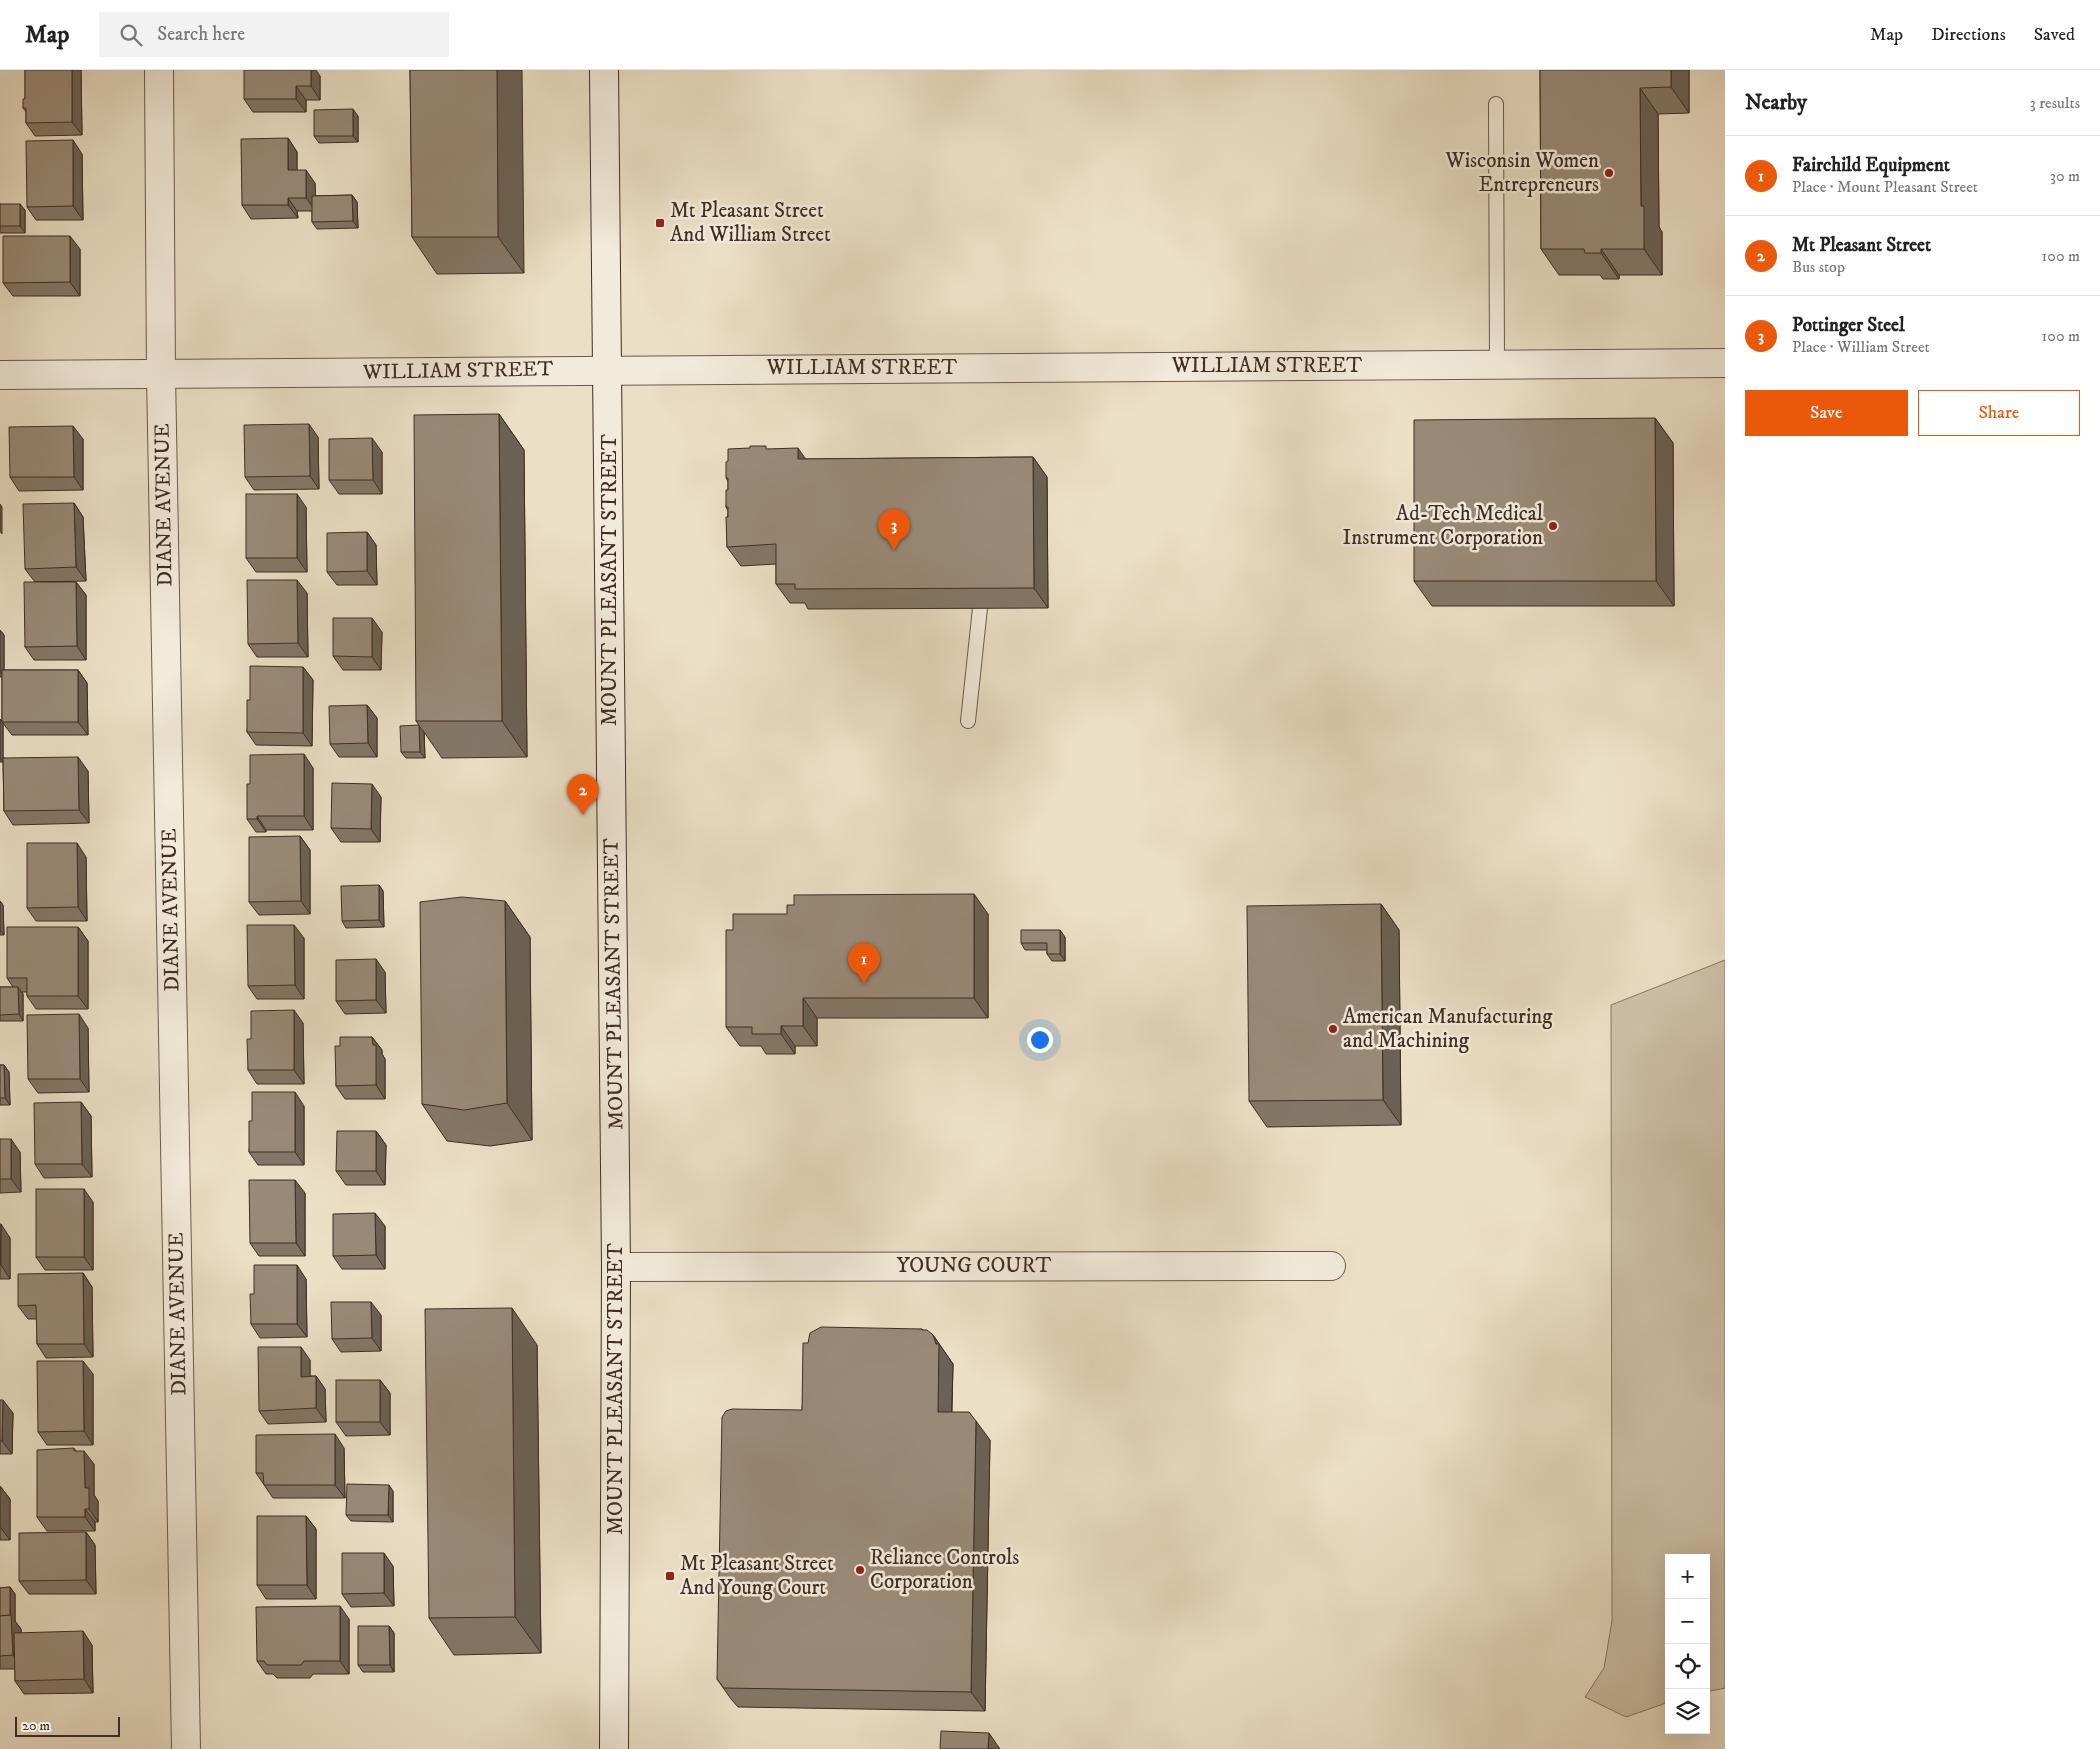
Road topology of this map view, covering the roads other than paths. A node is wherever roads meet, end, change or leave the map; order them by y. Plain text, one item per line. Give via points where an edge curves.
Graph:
1 (158, 70) edge
2 (604, 70) edge
3 (1496, 104) dead end
4 (1725, 363) edge
5 (1496, 364) junction
6 (608, 370) junction
7 (161, 374) junction
8 (0, 375) edge
9 (980, 608) edge
10 (968, 721) dead end
11 (1331, 1266) dead end
12 (616, 1267) junction
13 (186, 1749) edge
14 (614, 1749) edge

1 - 7 street, DIANE AVENUE
2 - 6 street, MOUNT PLEASANT STREET
3 - 5 lane
4 - 5 street, WILLIAM STREET
5 - 6 street, WILLIAM STREET
6 - 7 street, WILLIAM STREET
6 - 12 street, MOUNT PLEASANT STREET
7 - 8 street, WILLIAM STREET
7 - 13 street, DIANE AVENUE
9 - 10 lane
11 - 12 street, YOUNG COURT
12 - 14 street, MOUNT PLEASANT STREET

